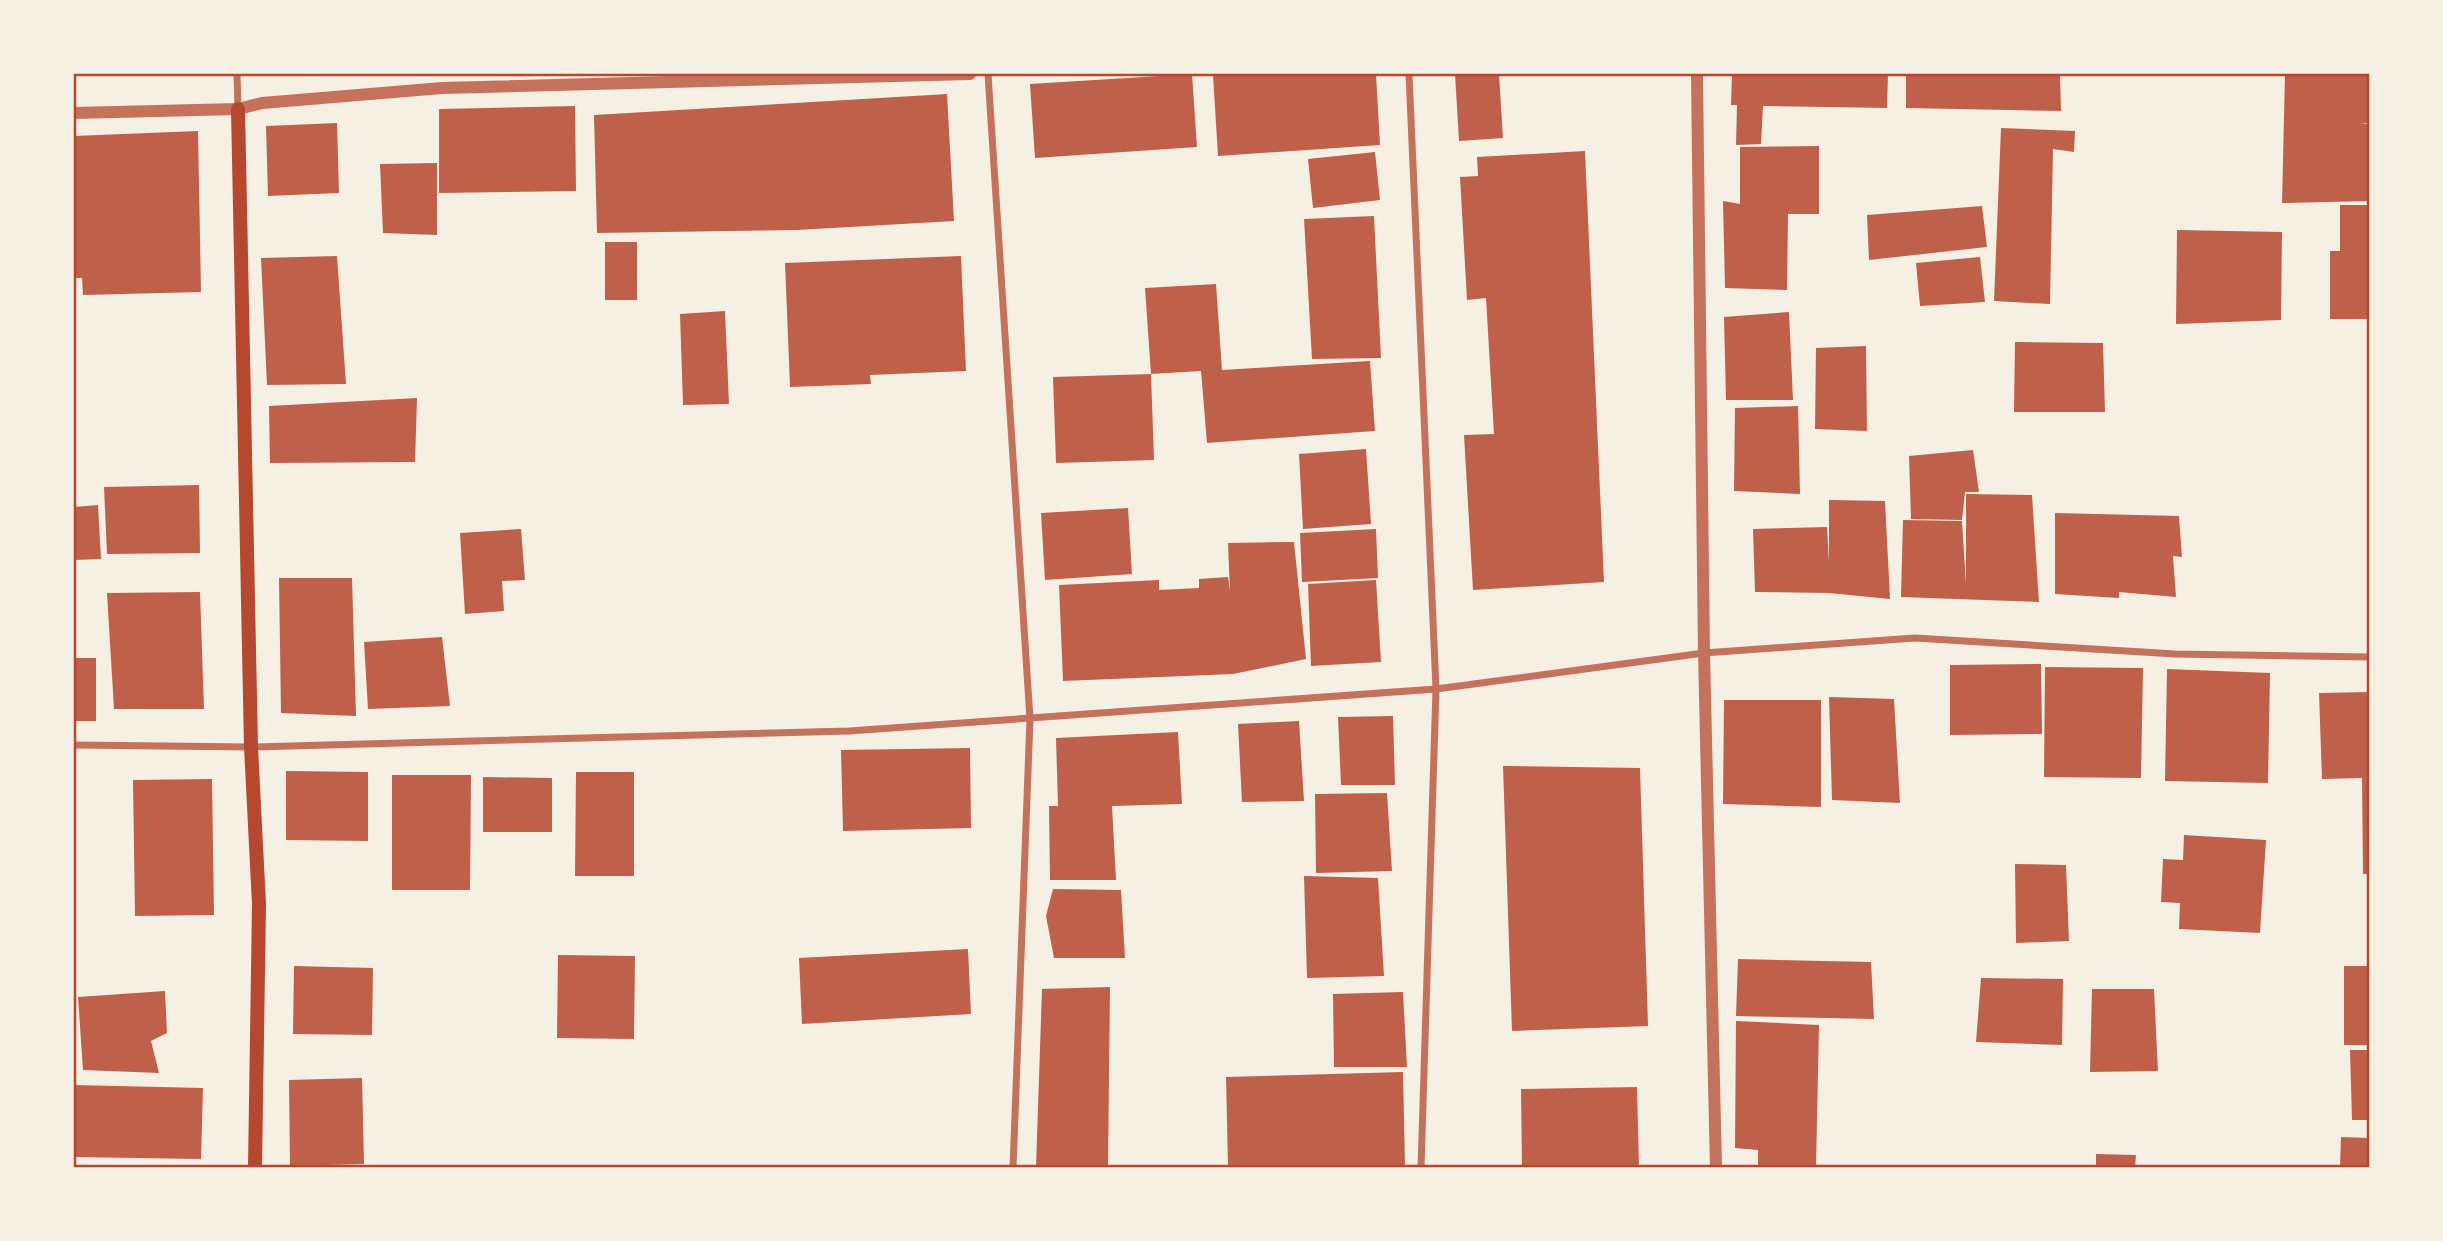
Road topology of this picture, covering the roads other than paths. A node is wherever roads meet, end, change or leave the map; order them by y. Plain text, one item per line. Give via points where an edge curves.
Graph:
1 (237, 74) edge
2 (970, 74) edge
3 (988, 74) edge
4 (1409, 74) edge
5 (1697, 74) edge
6 (238, 109) junction
7 (74, 113) edge
8 (1704, 653) junction
9 (2370, 657) edge
10 (1436, 690) junction
11 (1030, 719) junction
12 (74, 745) edge
13 (251, 747) junction
14 (256, 1167) edge
15 (1013, 1167) edge
16 (1422, 1167) edge
17 (1716, 1167) edge

1 - 6 street
2 - 6 street via 442,88 262,103
3 - 11 street
4 - 10 street
5 - 8 street
6 - 7 street
6 - 13 main road
8 - 9 street via 1915,638 2175,654
8 - 10 street
8 - 17 street
10 - 11 street
10 - 16 street
11 - 13 street via 849,731
11 - 15 street
12 - 13 street
13 - 14 main road via 259,904

